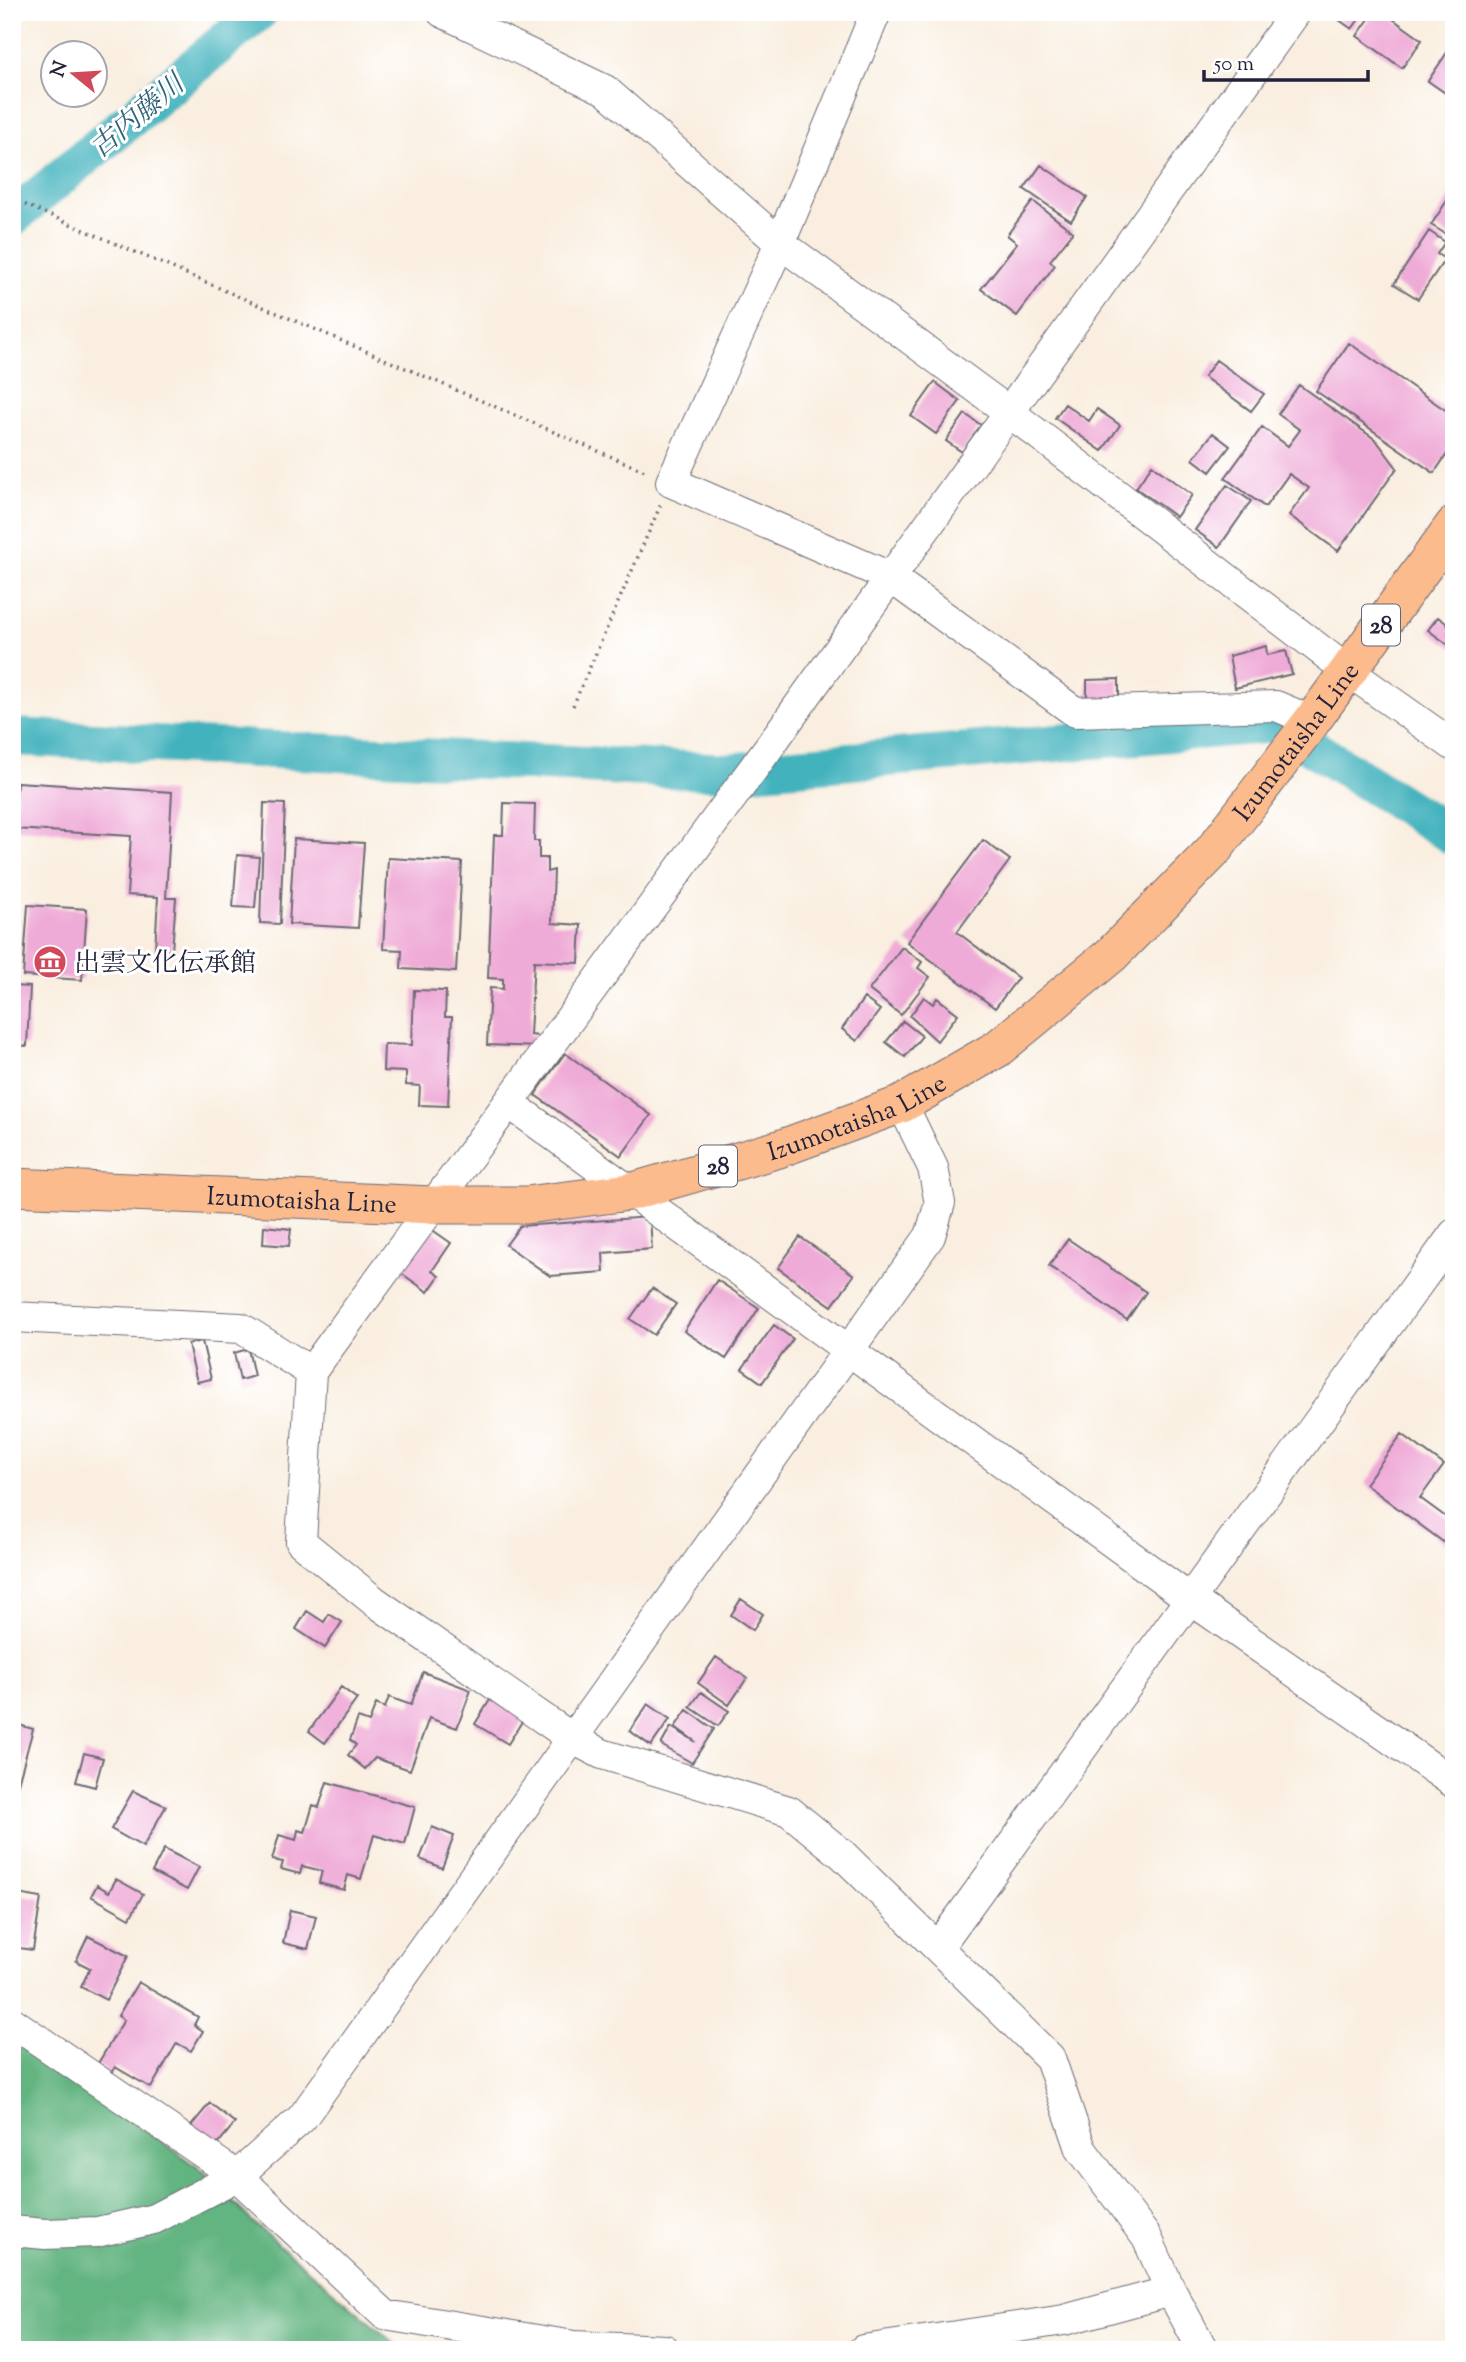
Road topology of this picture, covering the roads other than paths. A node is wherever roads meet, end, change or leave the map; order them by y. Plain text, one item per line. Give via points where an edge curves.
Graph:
1 (442, 12) edge
2 (876, 12) edge
3 (1288, 15) edge
4 (780, 243) junction
5 (1009, 412) junction
6 (1454, 525) edge
7 (890, 577) junction
8 (1349, 671) junction
9 (1310, 723) junction
10 (1454, 746) edge
11 (509, 1103) junction
12 (902, 1104) junction
13 (12, 1187) edge
14 (630, 1192) junction
15 (433, 1205) junction
16 (1454, 1234) edge
17 (12, 1317) edge
18 (850, 1351) junction
19 (312, 1372) junction
20 (1191, 1599) junction
21 (573, 1740) junction
22 (1454, 1783) edge
23 (939, 1946) junction
24 (12, 2022) edge
25 (237, 2176) junction
26 (12, 2231) edge
27 (1171, 2291) junction
28 (665, 2350) edge
29 (863, 2350) edge
30 (1203, 2350) edge

1 - 4 street via 605,90
2 - 4 street
3 - 5 street
4 - 5 street
4 - 7 street via 671,482
5 - 7 street
5 - 8 street
6 - 8 main road, Izumotaisha Line / 28
7 - 9 street via 1075,712 1276,706
7 - 11 street
8 - 9 main road, Izumotaisha Line / 28
8 - 10 street
9 - 12 main road, Izumotaisha Line / 28 via 1212,852 1111,955 997,1049
11 - 14 street
11 - 15 street
12 - 14 main road, Izumotaisha Line / 28 via 779,1149
12 - 18 street via 933,1168 940,1203 930,1236
13 - 15 main road, Izumotaisha Line / 28
14 - 15 main road, Izumotaisha Line / 28 via 526,1205
14 - 18 street
15 - 19 street
16 - 20 street
17 - 19 street via 241,1328
18 - 20 street
18 - 21 street
19 - 21 street via 301,1542 374,1601
20 - 22 street
20 - 23 street
21 - 23 street via 601,1754 789,1811
21 - 25 street via 302,2118
23 - 27 street via 1051,2058 1081,2149 1147,2238
24 - 25 street
25 - 26 street via 154,2218 97,2232
25 - 28 street via 385,2315 574,2346
27 - 29 street via 1064,2320
27 - 30 street

